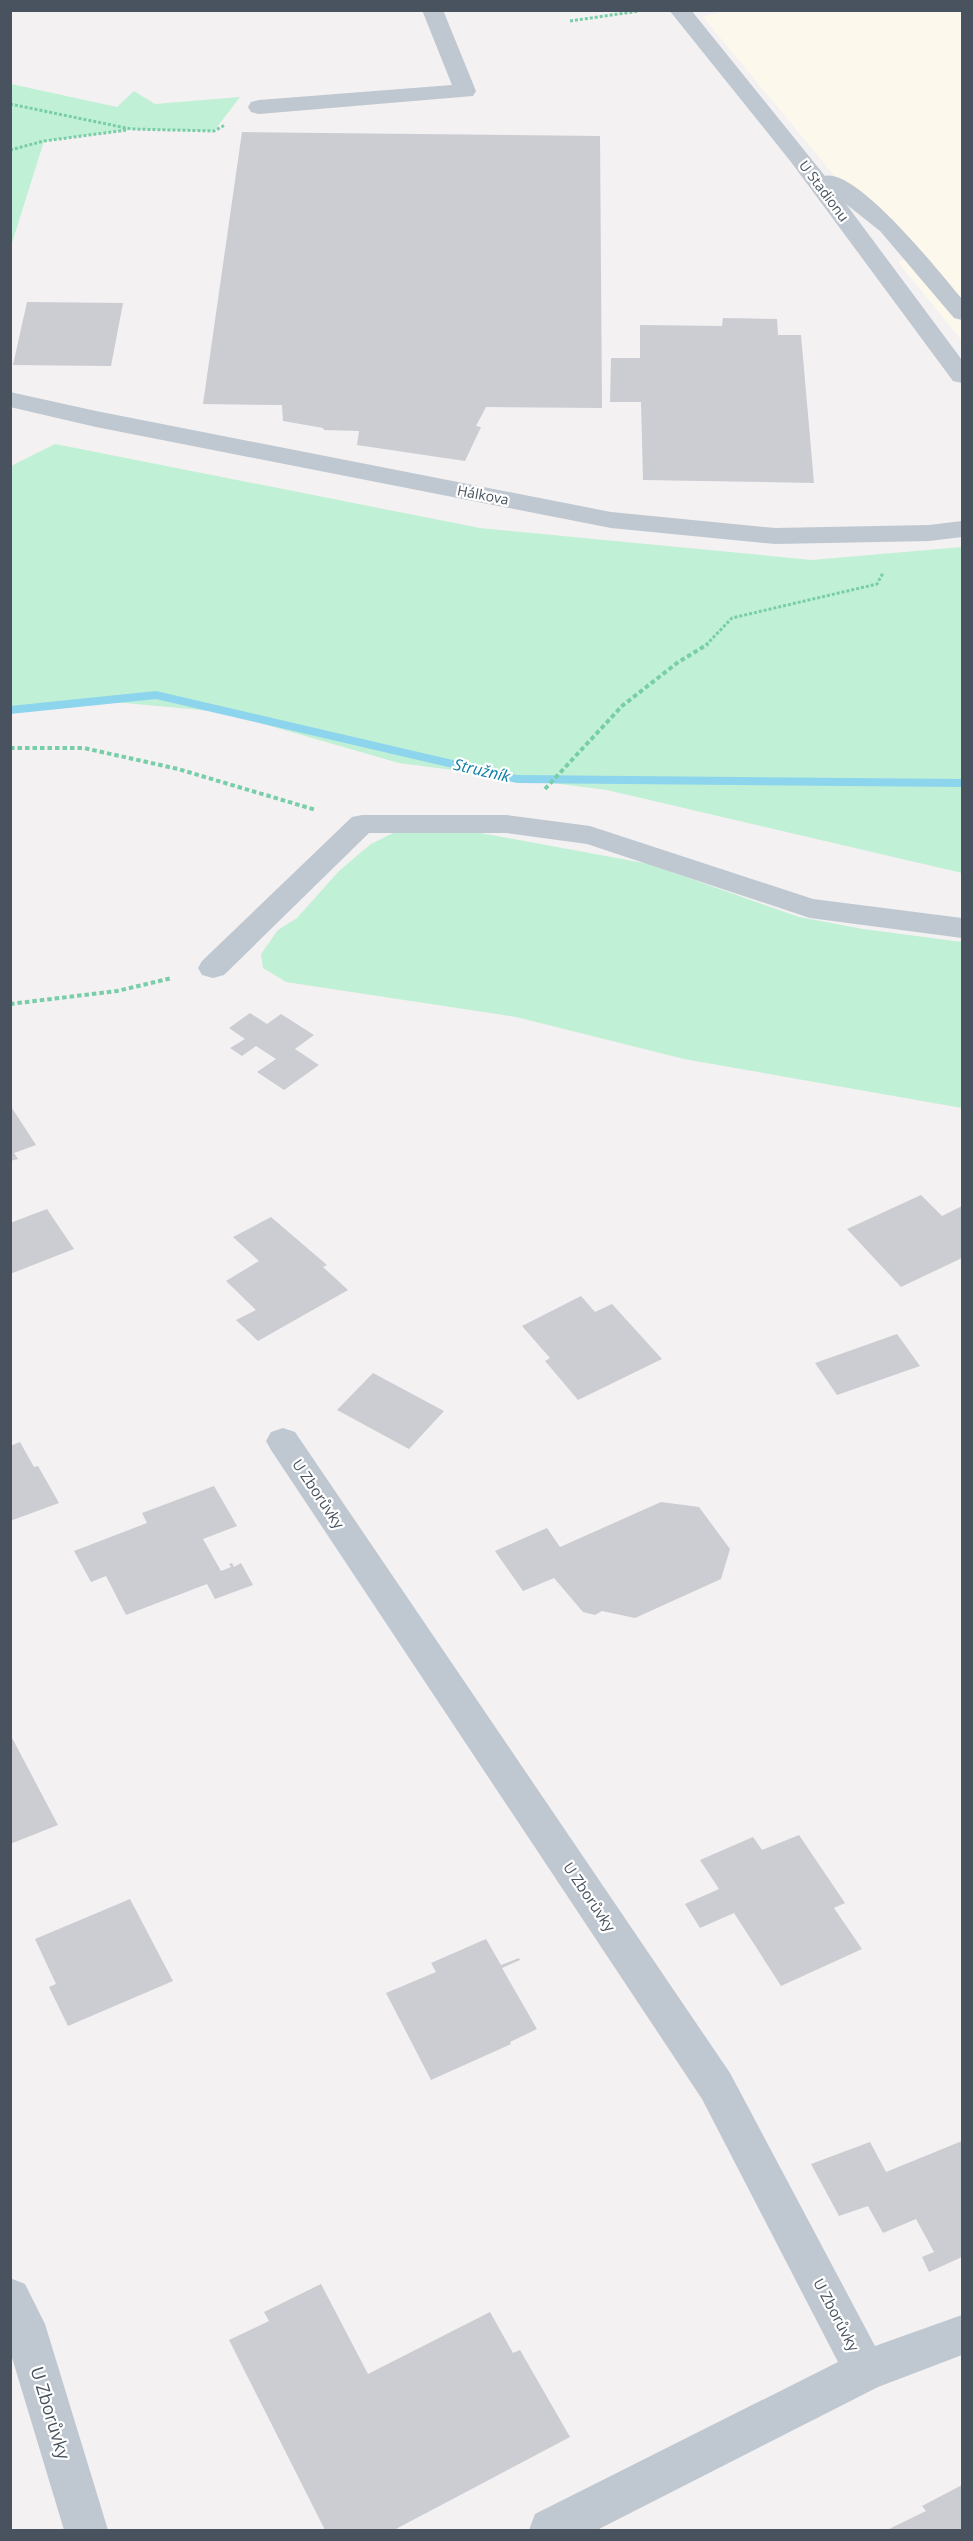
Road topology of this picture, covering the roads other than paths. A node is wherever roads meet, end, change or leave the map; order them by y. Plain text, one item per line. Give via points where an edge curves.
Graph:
1 (432, 10) edge
2 (679, 10) edge
3 (259, 107) road end
4 (799, 157) junction
5 (963, 313) edge
6 (963, 376) edge
7 (10, 399) edge
8 (963, 529) edge
9 (963, 928) edge
10 (213, 968) road end
11 (283, 1441) dead end
12 (10, 2298) edge
13 (963, 2335) edge
14 (866, 2371) junction
15 (86, 2530) edge
16 (551, 2530) edge

1 - 3 street via 465,91
2 - 4 street, U Stadionu
4 - 5 street via 888,226
4 - 6 street, U Stadionu
7 - 8 street, Hálkova via 611,520 775,536
9 - 10 street via 810,908 590,835 507,824 362,824
11 - 14 street, U Zborůvky via 716,2086
12 - 15 street, U Zborůvky via 24,2324
13 - 14 street
14 - 16 street

